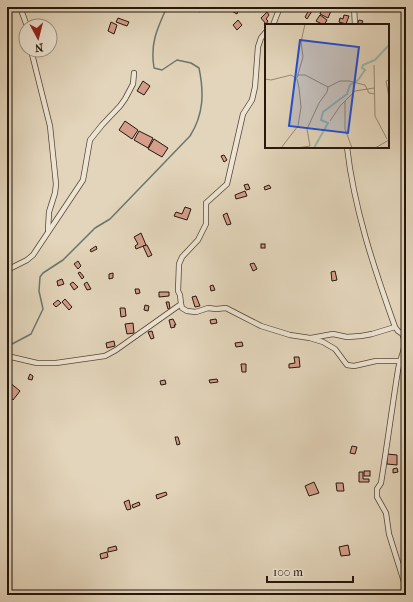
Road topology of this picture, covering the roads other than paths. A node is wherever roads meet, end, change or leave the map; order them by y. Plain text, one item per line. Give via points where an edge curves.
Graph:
1 (20, 7) edge
2 (280, 7) edge
3 (354, 7) edge
4 (25, 18) edge
5 (272, 24) edge
6 (355, 24) edge
7 (265, 33) edge
8 (33, 58) edge
9 (134, 73) dead end
10 (347, 148) edge
11 (48, 231) junction
12 (7, 270) edge
13 (181, 304) junction
14 (395, 327) junction
15 (404, 335) edge
16 (310, 338) junction
17 (7, 356) edge
18 (400, 361) junction
19 (406, 595) edge

1 - 4 street
2 - 5 street
3 - 6 street
7 - 13 street via 258,47 252,100 243,114 227,184 206,203 206,224 198,240 179,264 178,291
8 - 11 street via 50,126 56,184 49,212
9 - 11 street via 133,84 125,99 90,140 83,180
10 - 14 street via 350,177 362,227
11 - 12 street via 33,255
13 - 16 street via 187,311 196,312 208,308 226,308 261,326
13 - 17 street via 105,356 37,363
14 - 15 street
14 - 16 street via 361,336 333,334
15 - 18 street via 405,343
16 - 18 street via 335,349 347,365 354,366 376,360
18 - 19 street via 382,483 377,490 377,497 386,513 389,534

